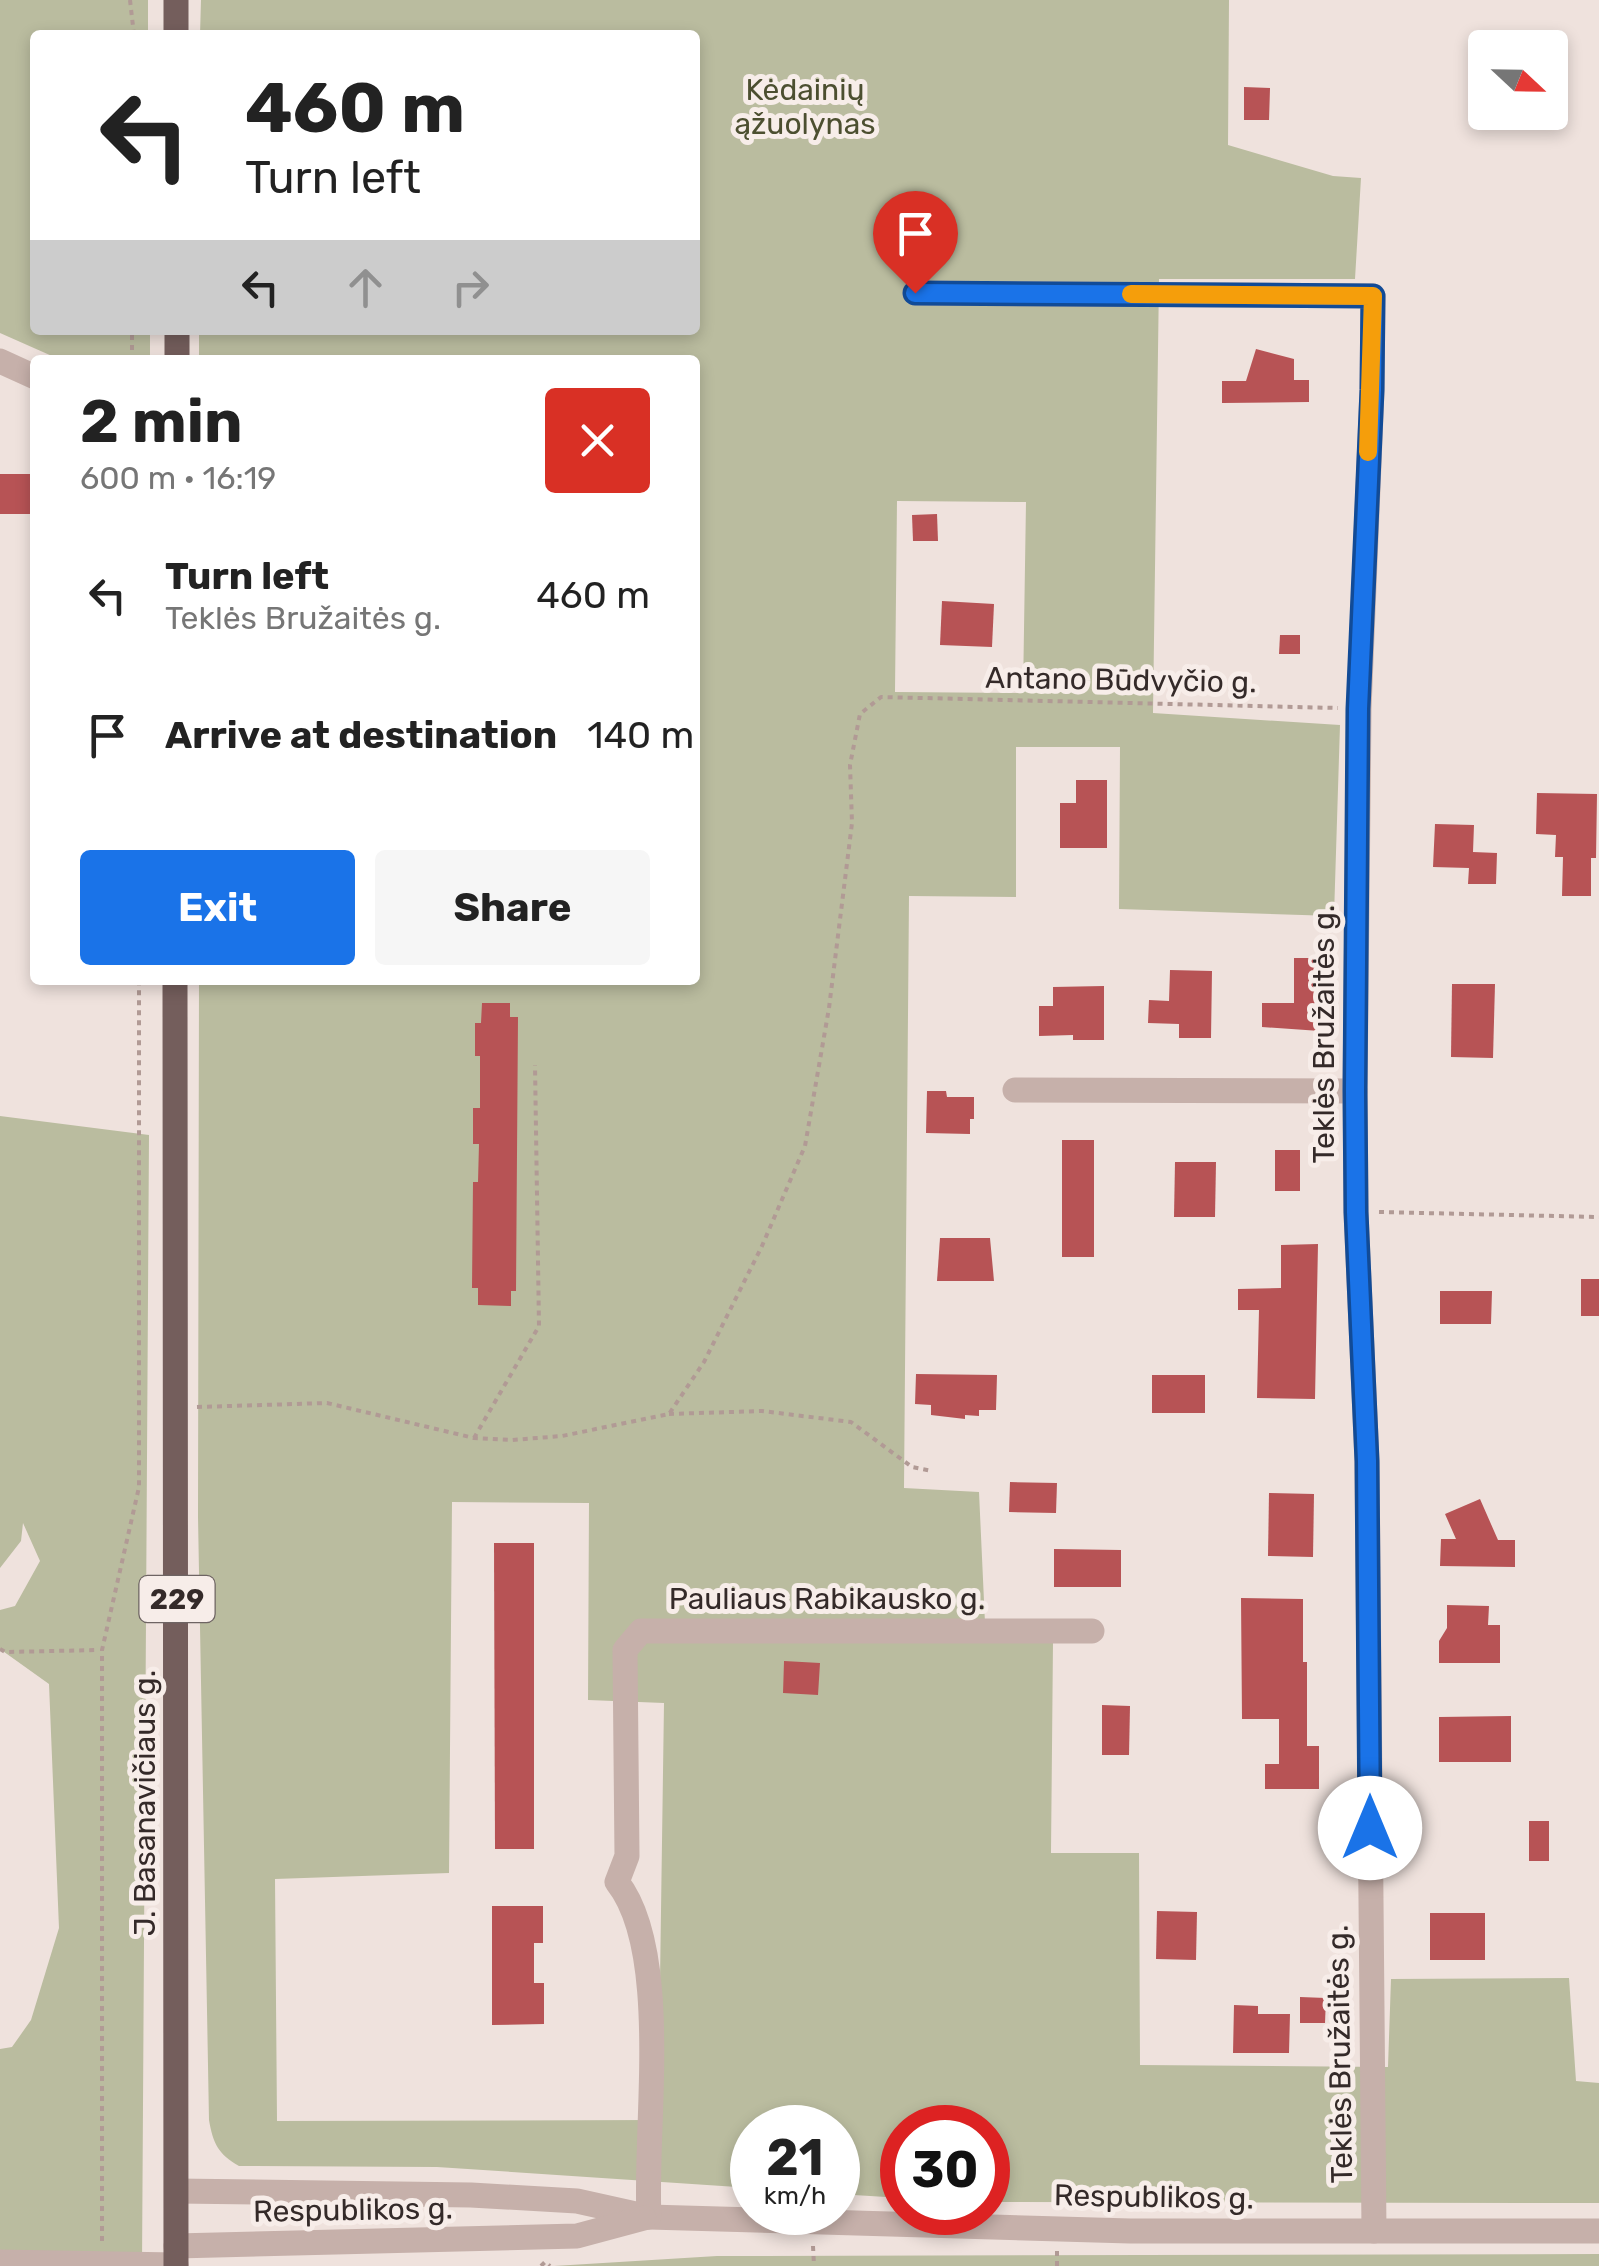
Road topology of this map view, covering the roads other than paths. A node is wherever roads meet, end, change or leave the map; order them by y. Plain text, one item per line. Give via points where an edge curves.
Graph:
1 (176, 0) edge
2 (176, 30) edge
3 (915, 293) dead end
4 (0, 360) edge
5 (30, 374) edge
6 (176, 985) edge
7 (1015, 1090) dead end
8 (1355, 1091) junction
9 (1092, 1631) dead end
10 (177, 2192) junction
11 (648, 2217) junction
12 (1374, 2231) junction
13 (1599, 2232) edge
14 (176, 2259) edge
15 (0, 2262) edge
16 (102, 2265) edge

1 - 2 main road
3 - 8 street, Teklės Bružaitės g. via 1373,296 1358,709
4 - 5 street
6 - 10 main road, J. Basanavičiaus g. / 229
7 - 8 street
8 - 12 street, Teklės Bružaitės g. via 1367,1461
9 - 11 street, Pauliaus Rabikausko g. via 642,1631 625,1650 627,1856 617,1882 642,1934 650,2012
10 - 11 street, Respublikos g. via 471,2195 576,2201
10 - 14 main road, J. Basanavičiaus g. / 229
11 - 12 street, Respublikos g.
11 - 14 street, Respublikos g. via 577,2236
12 - 13 street, Respublikos g.
14 - 16 street, Respublikos g.
15 - 16 street, Respublikos g.

